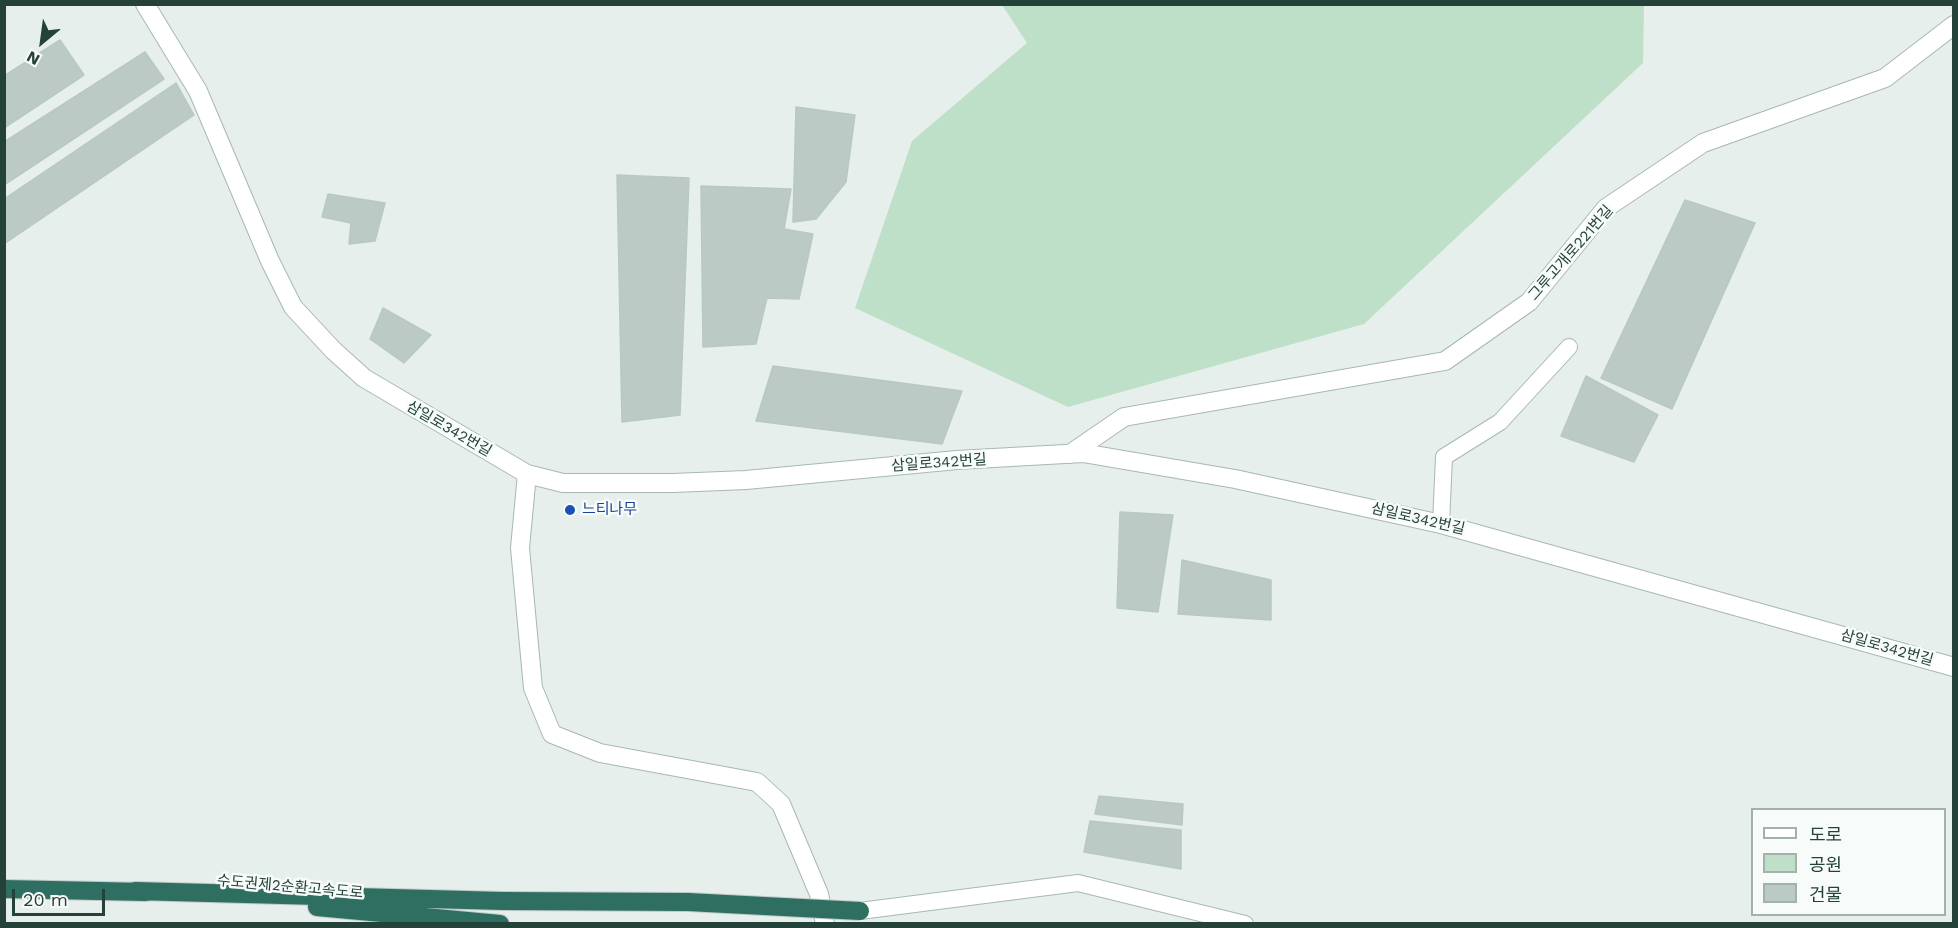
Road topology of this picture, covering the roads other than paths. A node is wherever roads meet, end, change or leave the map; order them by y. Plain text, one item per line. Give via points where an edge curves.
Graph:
1 (145, 4) edge
2 (1953, 25) edge
3 (1569, 347) dead end
4 (1068, 455) junction
5 (527, 474) junction
6 (1441, 524) junction
7 (1953, 668) edge
8 (4, 889) edge
9 (135, 891) junction
10 (860, 911) joint
11 (500, 924) edge
12 (825, 924) edge
13 (1245, 924) edge

1 - 5 street, 삼일로342번길 via 198,91 293,307 364,378
2 - 4 street, 그루고개로221번길 via 1885,78 1703,143 1606,208 1529,302 1445,361 1124,417
3 - 6 lane via 1500,422 1444,457
4 - 5 street, 삼일로342번길 via 673,483 563,483
4 - 6 street, 삼일로342번길 via 1083,453 1235,479
5 - 12 street via 520,548 533,688 552,734 600,753 757,782 781,804 819,894
6 - 7 street, 삼일로342번길
8 - 9 highway, 수도권제2순환고속도로
9 - 10 highway, bridge via 688,902
9 - 11 highway, 수도권제2순환고속도로
10 - 13 lane via 1078,883

